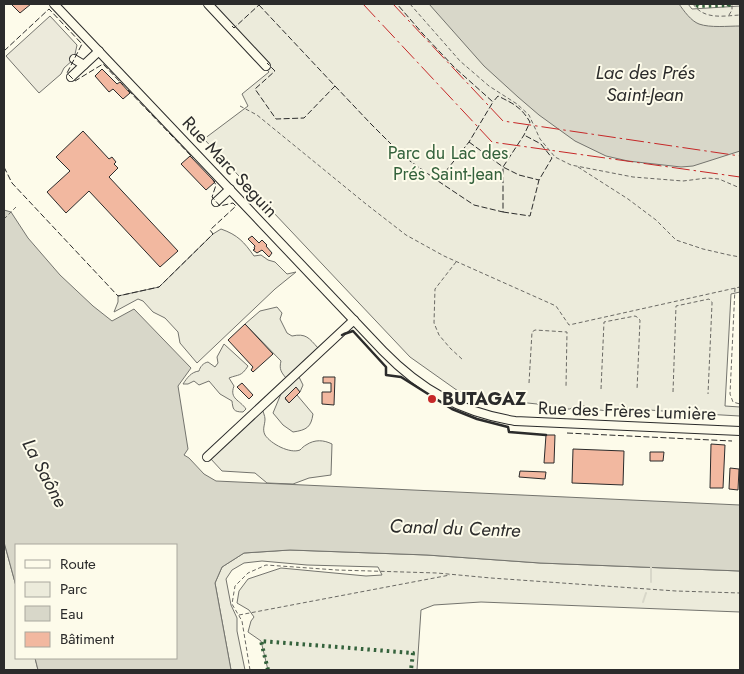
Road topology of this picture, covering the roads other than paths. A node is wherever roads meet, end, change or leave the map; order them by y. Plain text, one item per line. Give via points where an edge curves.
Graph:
1 (54, 4) edge
2 (208, 4) edge
3 (99, 51) junction
4 (74, 60) dead end
5 (84, 65) junction
6 (266, 66) dead end
7 (71, 77) dead end
8 (230, 189) junction
9 (216, 202) dead end
10 (354, 320) junction
11 (383, 351) joint
12 (740, 431) edge
13 (207, 457) dead end

1 - 3 street, Rue Marc Seguin
2 - 6 street
3 - 5 street
3 - 8 street, Rue Marc Seguin
4 - 5 street
5 - 7 street
8 - 9 street
8 - 10 street, Rue Marc Seguin
10 - 11 street, Rue Marc Seguin
10 - 13 street
11 - 12 street, Rue des Frères Lumière via 408,375 437,394 466,409 502,419

